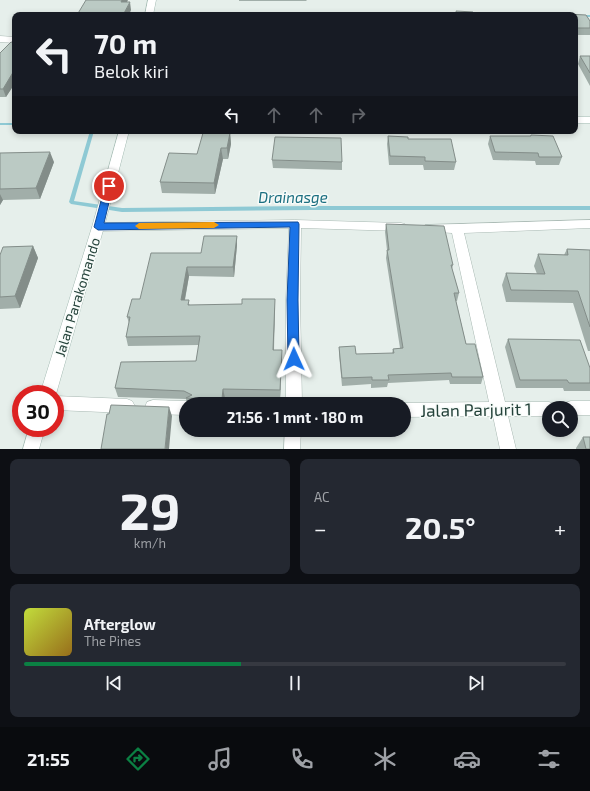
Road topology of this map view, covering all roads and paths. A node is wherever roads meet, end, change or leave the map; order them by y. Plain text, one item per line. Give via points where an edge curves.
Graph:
1 (152, 0) edge
2 (149, 12) edge
3 (0, 39) edge
4 (12, 40) edge
5 (578, 120) edge
6 (590, 120) edge
7 (123, 134) edge
8 (295, 224) junction
9 (590, 224) edge
10 (98, 227) junction
11 (457, 229) junction
12 (51, 385) edge
13 (294, 397) edge
14 (64, 403) edge
15 (179, 408) edge
16 (542, 408) edge
17 (578, 408) edge
18 (590, 408) edge
19 (499, 409) junction
20 (411, 410) edge
21 (34, 437) edge
22 (293, 437) edge
23 (31, 449) edge
24 (292, 449) edge
25 (508, 449) edge

1 - 2 street
3 - 4 street
5 - 6 street
7 - 10 street, Jalan Parakomando
8 - 10 street
8 - 11 street
8 - 13 street via 292,300
9 - 11 street
10 - 12 street, Jalan Parakomando
11 - 19 street
14 - 15 street
16 - 19 street, Jalan Parjurit 1
17 - 18 street
19 - 20 street, Jalan Parjurit 1
19 - 25 street
21 - 23 street
22 - 24 street

